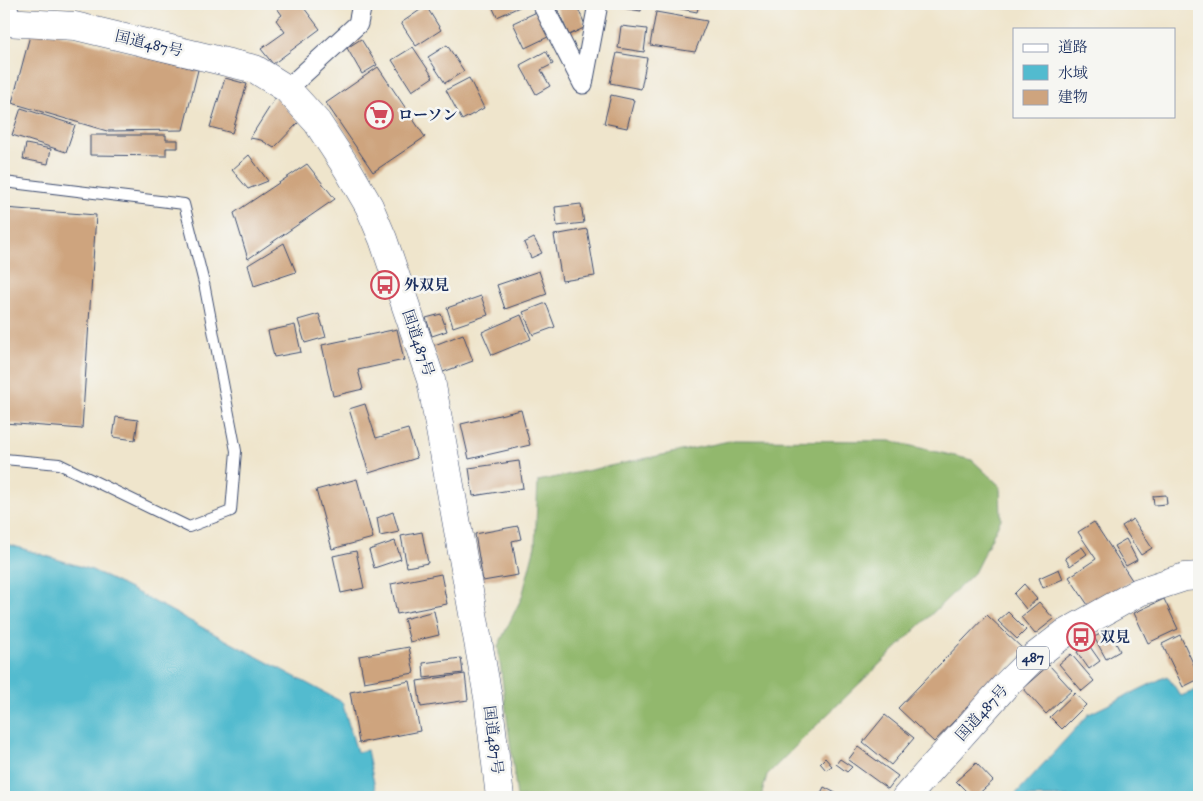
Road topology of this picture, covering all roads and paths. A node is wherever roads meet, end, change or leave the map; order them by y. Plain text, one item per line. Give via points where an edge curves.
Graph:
1 (362, 4) edge
2 (542, 4) edge
3 (598, 4) edge
4 (10, 16) edge
5 (287, 89) junction
6 (4, 182) edge
7 (4, 460) edge
8 (1199, 576) edge
9 (500, 797) edge
10 (906, 797) edge

1 - 5 street via 358,24
2 - 3 street via 583,84
4 - 5 highway, 国道487号 via 75,26 255,69
5 - 9 highway, 国道487号 via 316,122 369,206 431,380 488,697
6 - 7 lane via 184,204 204,283 236,451 231,511 189,527 59,464
8 - 10 highway, 国道487号 / 487 via 1185,576 1139,592 1064,634 1034,657 1005,686

